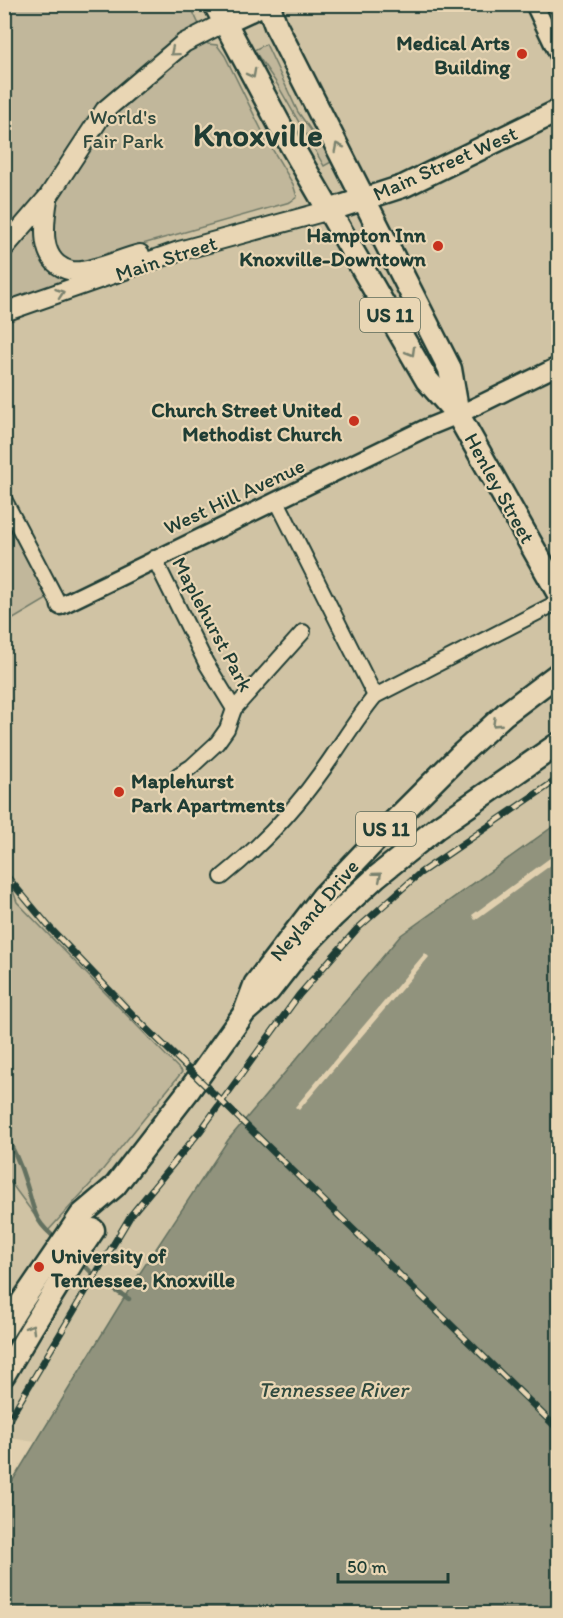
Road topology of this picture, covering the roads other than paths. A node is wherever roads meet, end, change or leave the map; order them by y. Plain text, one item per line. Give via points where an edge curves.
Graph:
1 (266, 4) edge
2 (534, 4) edge
3 (220, 13) edge
4 (558, 54) edge
5 (558, 111) edge
6 (48, 198) junction
7 (364, 200) junction
8 (330, 210) junction
9 (4, 248) edge
10 (179, 251) junction
11 (4, 312) edge
12 (558, 366) edge
13 (459, 415) junction
14 (4, 499) edge
15 (277, 501) junction
16 (154, 558) junction
17 (558, 592) edge
18 (558, 603) edge
19 (60, 606) joint
20 (303, 632) dead end
21 (558, 660) edge
22 (558, 674) edge
23 (375, 696) junction
24 (525, 698) junction
25 (234, 709) junction
26 (558, 744) edge
27 (178, 775) dead end
28 (222, 878) dead end
29 (245, 1012) junction
30 (50, 1277) junction
31 (4, 1330) edge
32 (4, 1375) edge

1 - 3 main road
7 -> 1 highway, Henley Street
2 - 4 street
3 -> 6 main road via 105,110
3 -> 8 highway, Henley Street
5 - 7 main road, Main Street West via 404,186
6 - 9 main road
6 - 10 main road via 45,244 57,263 72,271 149,252
7 - 8 main road, Main Street
7 - 13 highway, Henley Street via 450,369
8 - 10 main road, Main Street
8 -> 13 highway, Henley Street / US 11 via 428,380
11 -> 10 main road, Main Street
12 - 13 street, West Hill Avenue
13 - 15 street, West Hill Avenue
13 - 17 highway, Henley Street
14 - 19 street
15 - 16 street, West Hill Avenue
15 - 23 street
16 - 19 street, West Hill Avenue
16 - 25 street, Maplehurst Park via 206,663
18 - 23 street
20 - 25 street
21 - 24 main road
22 - 24 main road, Neyland Drive / US 11
23 - 28 street via 292,809
24 -> 29 main road, Neyland Drive / US 11 via 427,788 323,896 255,984
25 - 27 street via 217,743
29 -> 26 main road, Neyland Drive / US 11 via 269,991 334,916 376,878 438,827
29 - 30 main road, Neyland Drive / US 11
30 - 31 main road, Neyland Drive / US 11
32 -> 30 main road, Neyland Drive / US 11

